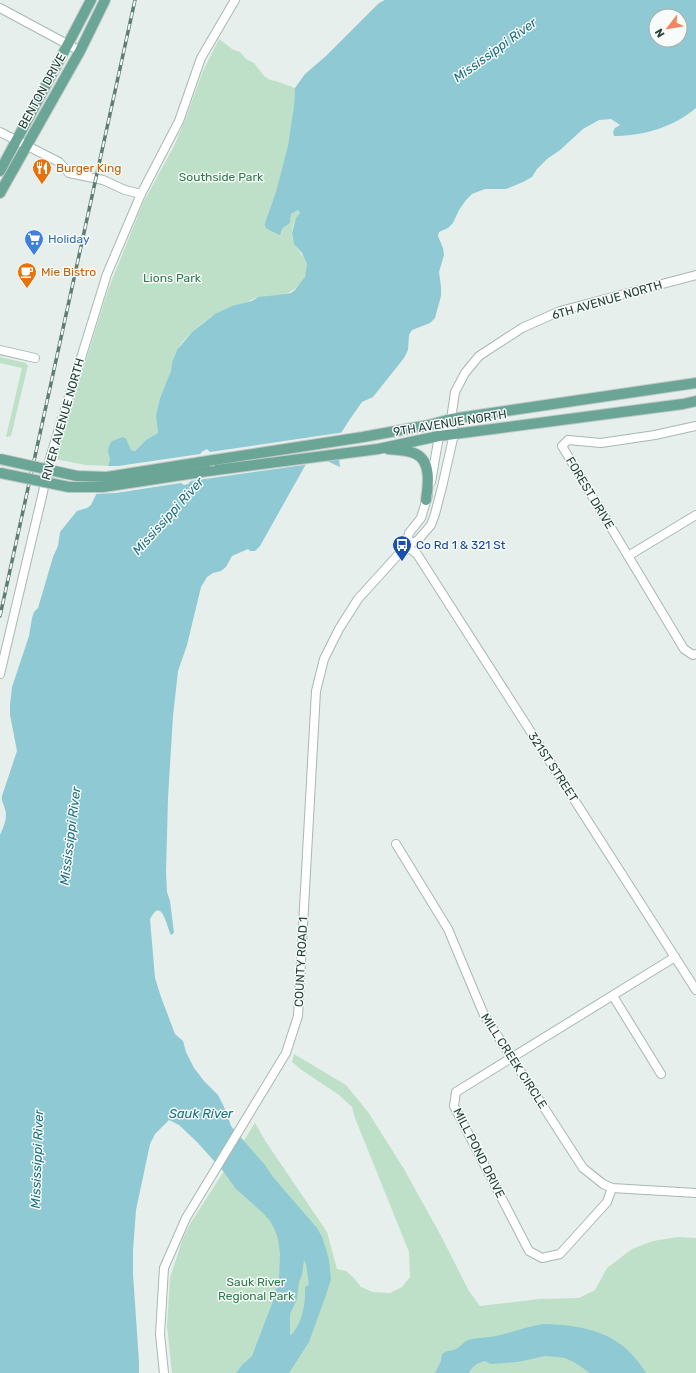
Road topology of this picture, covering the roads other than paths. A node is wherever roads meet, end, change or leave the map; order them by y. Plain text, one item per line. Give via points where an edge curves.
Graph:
1 (91, 0) edge
2 (105, 0) edge
3 (235, 0) edge
4 (0, 8) edge
5 (68, 44) junction
6 (80, 51) junction
7 (0, 132) edge
8 (16, 140) junction
9 (27, 145) junction
10 (0, 171) edge
11 (0, 193) edge
12 (141, 194) junction
13 (696, 275) edge
14 (0, 350) edge
15 (35, 358) dead end
16 (696, 383) edge
17 (696, 401) edge
18 (451, 419) junction
19 (696, 426) edge
20 (454, 434) junction
21 (439, 436) junction
22 (378, 449) junction
23 (0, 459) edge
24 (0, 473) edge
25 (426, 500) junction
26 (696, 515) edge
27 (406, 546) junction
28 (628, 556) junction
29 (694, 655) edge
30 (0, 674) edge
31 (396, 844) dead end
32 (675, 957) junction
33 (696, 990) edge
34 (613, 996) junction
35 (512, 1058) junction
36 (661, 1074) dead end
37 (612, 1188) junction
38 (696, 1193) edge
39 (164, 1373) edge

1 - 5 main road, BENTON DRIVE
2 - 6 main road, BENTON DRIVE
3 - 12 street, RIVER AVENUE NORTH via 201,58 180,121
4 - 5 street
5 - 6 street
5 - 8 main road, BENTON DRIVE
6 - 9 main road, BENTON DRIVE
7 - 8 street
8 - 9 street
8 - 10 main road, BENTON DRIVE
9 - 11 main road, BENTON DRIVE
9 - 12 street via 59,162 65,169 107,176
12 - 30 street, RIVER AVENUE NORTH via 107,274 50,458
13 - 18 street, 6TH AVENUE NORTH via 560,311 522,328 479,356 465,372 455,392
14 - 15 street
16 - 18 main road, 9TH AVENUE NORTH
17 - 20 main road, 9TH AVENUE NORTH
18 - 20 street
18 - 21 street
18 - 23 main road, 9TH AVENUE NORTH, bridge via 363,438 107,477 77,476
19 - 28 street, FOREST DRIVE via 601,443 568,440 562,446
20 - 21 main road, 9TH AVENUE NORTH
20 - 27 street, COUNTY ROAD 1 via 431,525 418,540
21 - 22 main road, 9TH AVENUE NORTH
21 - 25 street, COUNTY ROAD 1
22 - 24 main road, 9TH AVENUE NORTH, bridge via 103,487 68,487
22 - 25 main road via 417,454 423,460 427,470
25 - 27 street, COUNTY ROAD 1
26 - 28 street
27 - 32 street, 321ST STREET via 417,554
27 - 39 street, COUNTY ROAD 1 via 358,599 324,659 316,691 298,1016 286,1053 186,1218 164,1268 160,1334
28 - 29 street, FOREST DRIVE via 684,649
31 - 35 street, MILL CREEK CIRCLE via 448,929 484,1015
32 - 33 street, 321ST STREET
32 - 34 street, MILL POND DRIVE
34 - 35 street, MILL POND DRIVE
34 - 36 street
35 - 37 street, MILL CREEK CIRCLE via 582,1168 602,1184
35 - 37 street, MILL POND DRIVE via 456,1092 454,1106 530,1252 542,1258 560,1254 607,1202
37 - 38 street, MILL CREEK CIRCLE

